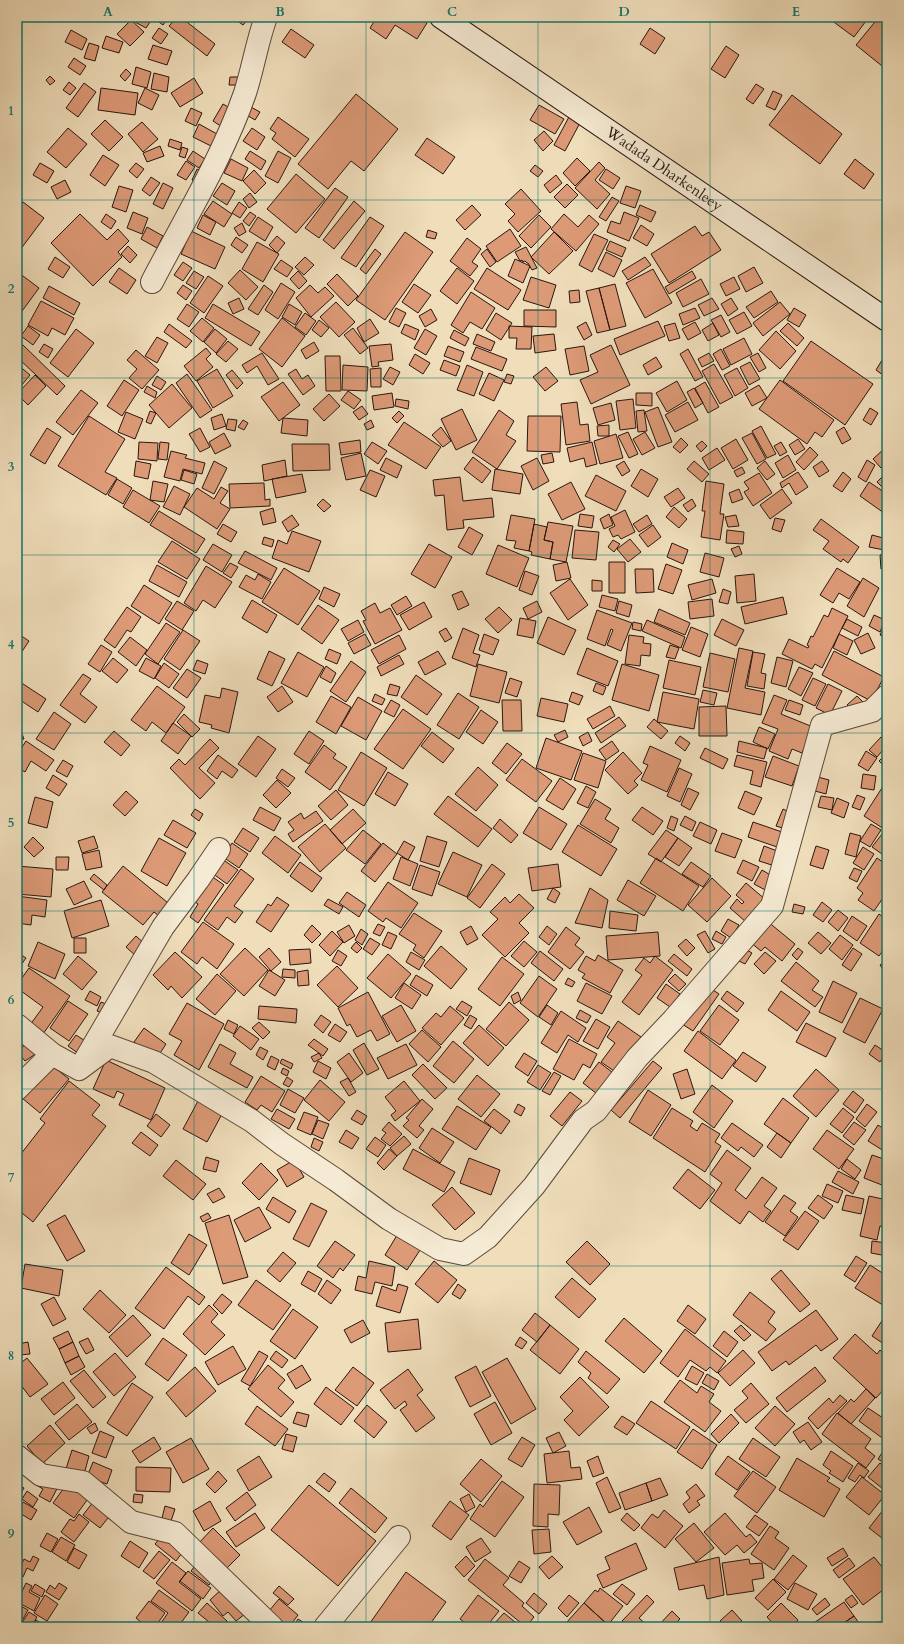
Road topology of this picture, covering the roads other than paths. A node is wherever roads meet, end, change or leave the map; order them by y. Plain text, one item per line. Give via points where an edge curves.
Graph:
1 (266, 17) edge
2 (441, 17) edge
3 (152, 282) dead end
4 (887, 320) edge
5 (887, 696) edge
6 (219, 849) dead end
7 (17, 1024) edge
8 (52, 1054) junction
9 (79, 1069) junction
10 (17, 1089) edge
11 (17, 1456) edge
12 (399, 1537) dead end
13 (272, 1627) edge
14 (325, 1627) edge

1 - 3 street via 245,93 217,159
2 - 4 street, Wadada Dharkenleey
5 - 9 street via 872,711 822,725 772,906 637,1058 596,1111 583,1120 529,1192 488,1237 464,1254 440,1249 389,1219 252,1121 154,1062 110,1046
6 - 9 street via 164,927
7 - 8 street
8 - 9 street
8 - 10 street
11 - 13 street via 41,1475 83,1482 132,1522 175,1533
12 - 14 street

